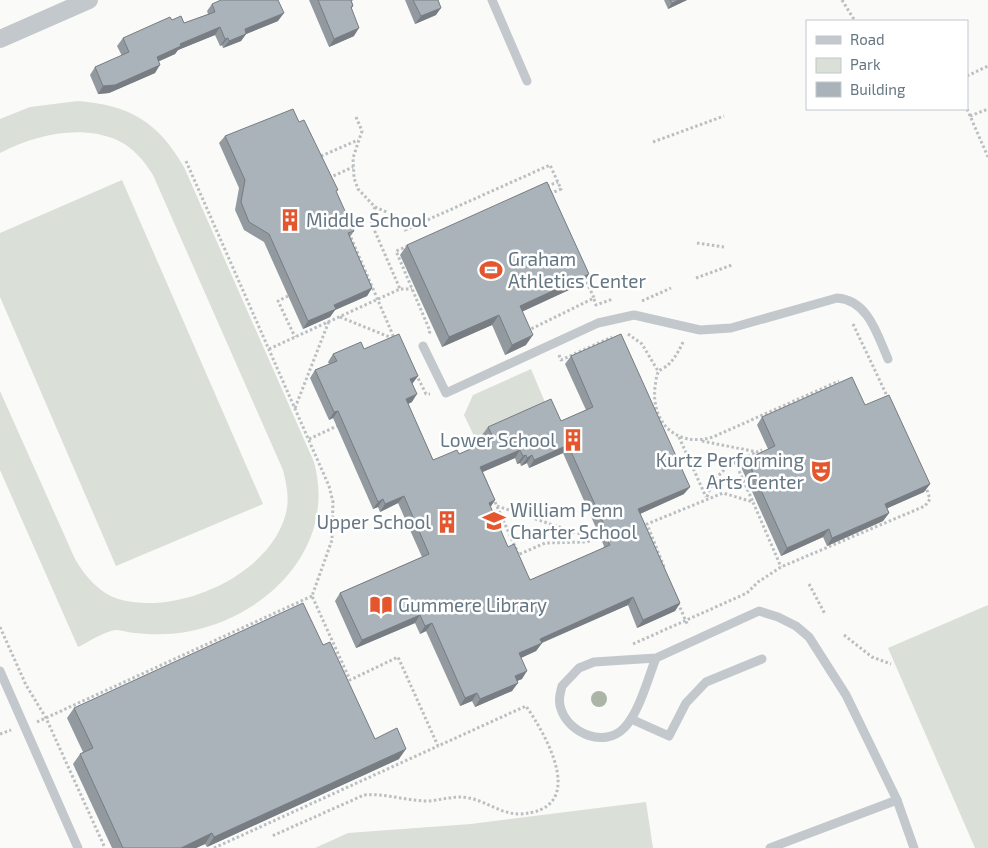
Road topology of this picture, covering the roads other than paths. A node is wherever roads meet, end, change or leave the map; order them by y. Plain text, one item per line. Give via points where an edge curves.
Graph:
1 (89, 0) edge
2 (492, 0) edge
3 (0, 39) edge
4 (527, 81) dead end
5 (423, 346) road end
6 (888, 359) dead end
7 (656, 658) junction
8 (762, 659) dead end
9 (0, 671) edge
10 (632, 719) junction
11 (897, 800) junction
12 (78, 848) edge
13 (770, 848) edge
14 (914, 848) edge

1 - 3 street
2 - 4 lane
5 - 6 lane via 446,393 598,323 634,315 713,330 731,328 837,298 848,299 860,307 870,319
7 - 10 lane
7 - 10 lane via 594,662 579,668 562,686 560,708 574,728 584,734 613,736
7 - 11 lane via 759,611 778,616 796,626 809,636 846,695
8 - 10 lane via 706,682 686,704 669,736
9 - 12 lane
11 - 13 lane
11 - 14 lane

